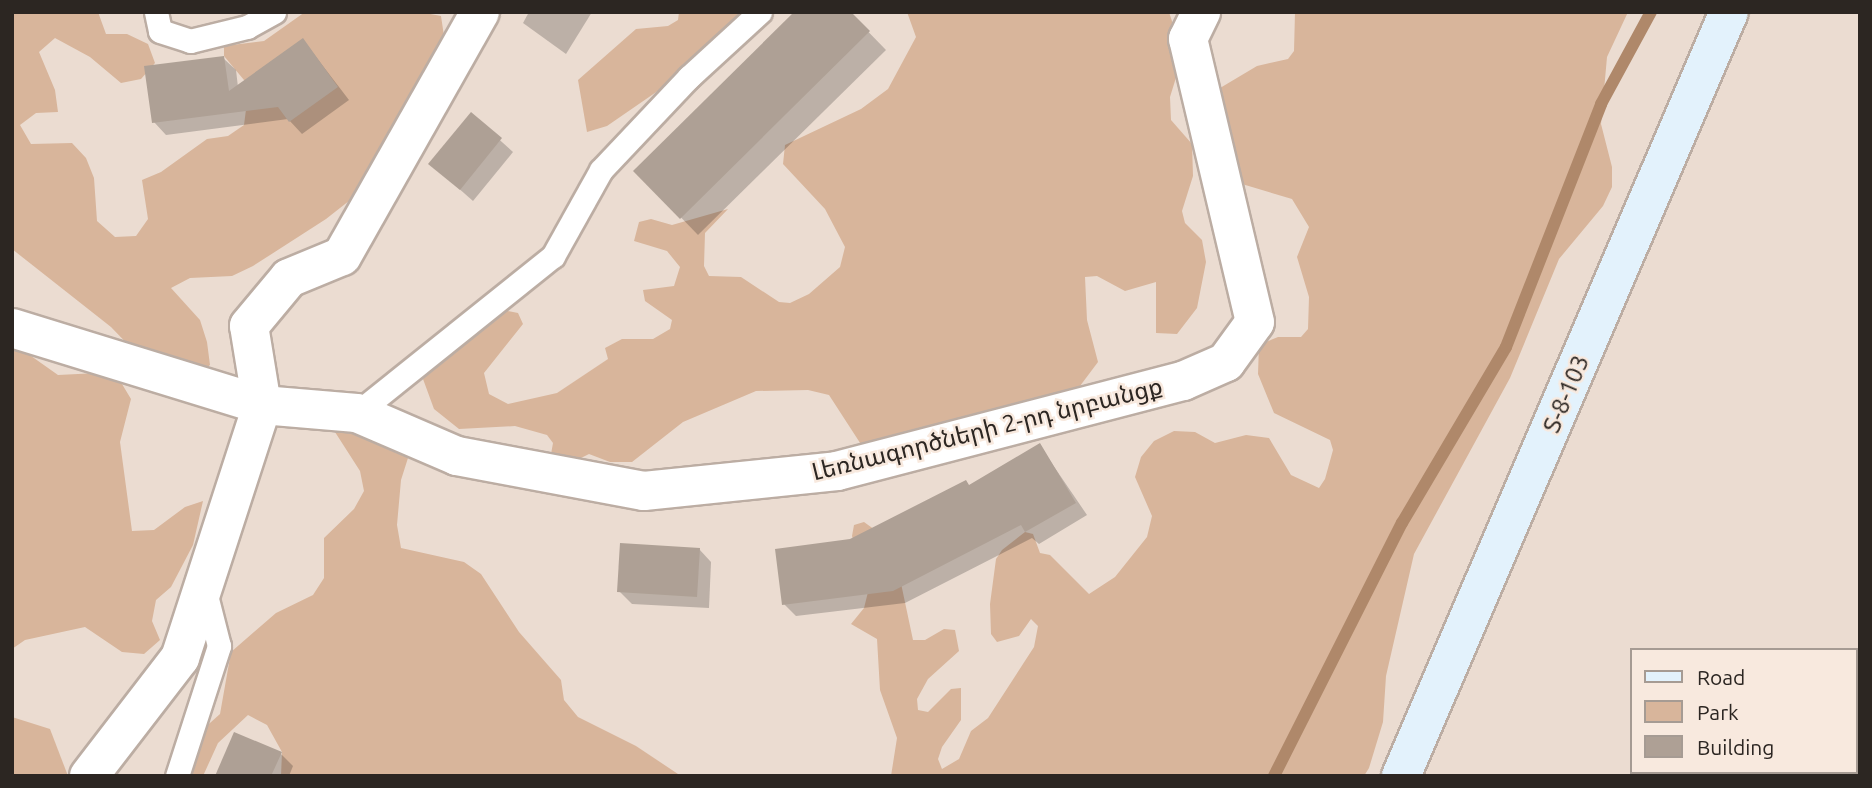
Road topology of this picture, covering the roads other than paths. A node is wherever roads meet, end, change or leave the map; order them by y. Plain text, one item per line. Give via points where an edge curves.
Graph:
1 (156, 12) edge
2 (274, 12) edge
3 (481, 12) edge
4 (760, 12) edge
5 (1201, 12) edge
6 (1729, 12) edge
7 (12, 328) edge
8 (262, 405) junction
9 (357, 413) junction
10 (204, 584) junction
11 (89, 776) edge
12 (177, 776) edge
13 (1401, 776) edge

1 - 2 lane via 160,31 190,41 247,27
3 - 8 street via 342,256 289,278 249,326
4 - 9 lane via 689,76 601,170 553,256
5 - 9 street, Լեռնագործների 2-րդ նրբանցք via 1188,39 1255,321 1226,362 1183,381 837,471 644,491 457,456
6 - 13 street, Տ-8-103 / Տ-8-103
7 - 8 street, Լեռնագործների 2-րդ նրբանցք
8 - 9 street, Լեռնագործների 2-րդ նրբանցք
8 - 10 street
10 - 11 street via 180,658
10 - 12 lane via 219,646

